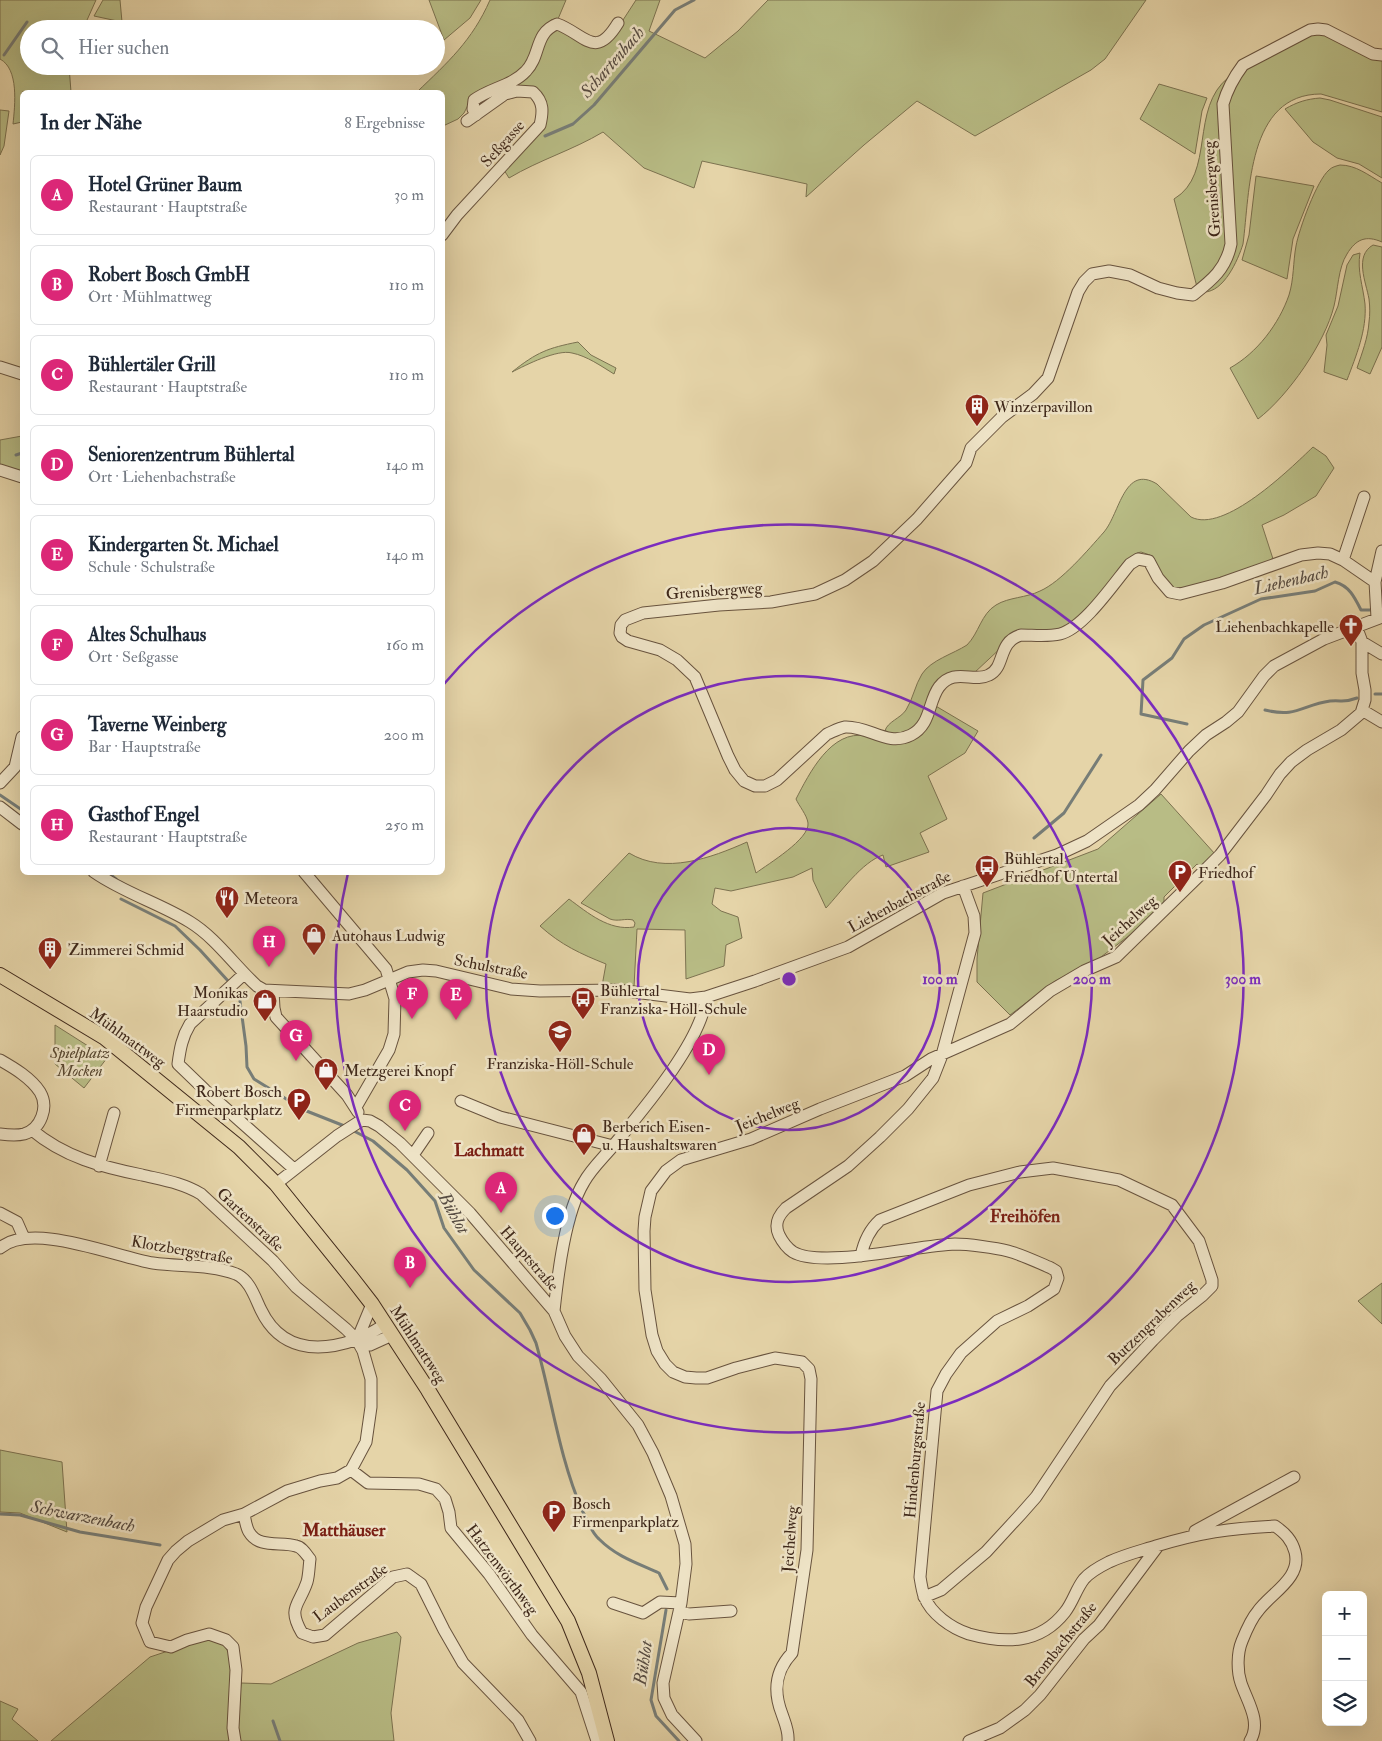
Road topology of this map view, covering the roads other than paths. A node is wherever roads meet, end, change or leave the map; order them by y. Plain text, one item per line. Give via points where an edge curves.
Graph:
1 (618, 23) dead end
2 (1382, 55) edge
3 (445, 231) edge
4 (0, 367) edge
5 (20, 373) edge
6 (0, 470) edge
7 (20, 476) edge
8 (1364, 497) dead end
9 (1382, 551) edge
10 (1343, 560) junction
11 (1375, 582) junction
12 (1380, 618) edge
13 (1356, 626) junction
14 (1362, 642) junction
15 (1382, 654) edge
16 (1362, 710) junction
17 (1382, 722) edge
18 (20, 746) edge
19 (0, 783) edge
20 (0, 807) edge
21 (20, 822) edge
22 (98, 875) edge
23 (307, 875) edge
24 (962, 886) junction
25 (0, 975) edge
26 (241, 976) junction
27 (390, 980) junction
28 (274, 991) junction
29 (706, 997) junction
30 (942, 1055) junction
31 (0, 1060) edge
32 (460, 1101) dead end
33 (356, 1107) junction
34 (114, 1113) dead end
35 (359, 1122) junction
36 (32, 1130) junction
37 (428, 1133) dead end
38 (0, 1134) edge
39 (613, 1146) junction
40 (412, 1155) junction
41 (99, 1166) junction
42 (294, 1169) junction
43 (276, 1184) junction
44 (0, 1213) edge
45 (24, 1238) junction
46 (0, 1248) edge
47 (861, 1256) junction
48 (372, 1304) junction
49 (554, 1310) junction
50 (388, 1330) junction
51 (357, 1340) junction
52 (351, 1470) junction
53 (1294, 1477) dead end
54 (244, 1514) junction
55 (1183, 1538) junction
56 (1158, 1546) junction
57 (924, 1597) junction
58 (613, 1603) dead end
59 (672, 1605) junction
60 (731, 1612) dead end
61 (235, 1741) edge
62 (530, 1741) edge
63 (597, 1741) edge
64 (607, 1741) edge
65 (696, 1741) edge
66 (788, 1741) edge
67 (969, 1741) edge
68 (1250, 1741) edge

1 - 3 street, Seßgasse via 611,35 601,42 592,43 567,27 557,24 548,28 539,40 527,70 474,100 471,118 505,94 533,92 541,102 543,114 533,134
2 - 10 street, Grenisbergweg via 1373,54 1318,28 1243,65 1223,104 1231,244 1223,266 1214,278 1192,295 1158,288 1130,275 1109,271 1092,274 1078,292 1048,378 970,448 966,463 910,526 873,561 815,594 771,602 643,613 625,620 620,633 628,641 660,650 695,677 735,770 744,781 754,786 765,786 777,780 835,730 844,727 856,729 894,740 913,734 926,721 940,685 958,675 991,674 1015,636 1056,634 1072,629 1138,559 1148,561 1170,592 1180,594 1301,555 1330,554
4 - 5 street
6 - 7 street
8 - 10 street
9 - 11 street
10 - 11 street, Grenisbergweg
11 - 12 street
12 - 13 street, Liehenbachstraße
13 - 14 street
13 - 24 street, Liehenbachstraße via 1274,666 1238,712 1206,735 1156,790 1111,826 1057,855
14 - 15 street
14 - 16 street via 1362,673 1366,690
16 - 17 street
16 - 30 street, Jeichelweg via 1341,730 1291,762 1214,860 1116,957 1050,991 1010,1024
18 - 19 street via 15,767
20 - 21 street
22 - 26 street via 205,933
23 - 27 street via 386,969
24 - 29 street, Liehenbachstraße via 943,893 848,946
24 - 30 street, Hindenburgstraße via 974,916 975,933
25 - 43 main road, Mühlmattweg via 105,1038 232,1141
26 - 28 street via 264,990
26 - 42 street via 190,1024 180,1046 178,1064
27 - 28 street, Schulstraße via 349,994
27 - 29 street, Schulstraße via 423,970 511,989 618,990 675,998
27 - 33 street via 395,1010 394,1034 389,1050
28 - 33 street via 276,1017
29 - 39 street via 702,1017 674,1067
30 - 47 street, Hindenburgstraße via 933,1078 880,1137 848,1166 779,1216 778,1233 794,1252 811,1258
30 - 66 street, Jeichelweg via 905,1076 820,1109 777,1130 681,1160 666,1171 650,1191 644,1231 648,1320 665,1364 672,1372 685,1377 707,1378 775,1358 802,1362 811,1379 807,1550 792,1653 784,1662 776,1690
31 - 36 street via 29,1080 40,1093 42,1116
32 - 39 street via 500,1117
33 - 35 street
34 - 41 street
35 - 40 street, Hauptstraße via 370,1121 379,1126
35 - 42 street
36 - 38 street via 15,1136
36 - 41 street, Gartenstraße via 45,1141
37 - 40 street
39 - 49 street via 576,1196 557,1280
40 - 49 street, Hauptstraße via 470,1213
41 - 51 street, Gartenstraße via 178,1183 201,1194 273,1261 296,1288
42 - 43 street
43 - 48 main road, Mühlmattweg
44 - 45 street via 17,1222
45 - 46 street, Klotzbergstraße
45 - 51 street, Klotzbergstraße via 90,1246 152,1263 237,1274 248,1284 265,1318 294,1344 314,1347
47 - 57 street, Hindenburgstraße via 956,1244 1008,1251 1051,1268 1058,1278 1054,1289 997,1321 960,1353 937,1391 920,1577
47 - 57 street, Butzengrabenweg via 871,1229 880,1220 969,1186 1020,1172 1053,1168 1119,1180 1172,1205 1199,1241 1212,1280 1212,1286 1165,1328 1110,1386 1036,1497 1021,1514 986,1552 941,1590
48 - 50 main road, Mühlmattweg
48 - 51 street
49 - 59 street, Hauptstraße via 578,1356 638,1425 671,1496 685,1544 686,1564
50 - 51 street, Klotzbergstraße via 370,1345
50 - 64 main road, Mühlmattweg via 568,1621 589,1673
51 - 52 street via 371,1379 371,1408 366,1442
52 - 54 street via 338,1478 287,1490
52 - 63 street, Hatzenwörthweg via 368,1483 419,1484 436,1489 449,1512 451,1528 489,1574 532,1636 581,1692
53 - 55 street
54 - 61 street via 223,1520 176,1551 162,1571 142,1623 150,1642 171,1647 209,1634 226,1640 233,1647 236,1670
54 - 62 street, Laubenstraße via 249,1532 256,1540 298,1546 310,1559 307,1582 295,1606 295,1621 302,1633 313,1637 325,1635 393,1577 408,1574 422,1584 463,1663 518,1720
55 - 56 street
55 - 68 street via 1220,1530 1275,1526 1293,1544 1296,1568 1253,1618 1238,1655 1240,1681 1251,1706 1255,1726
56 - 57 street via 1109,1562 1091,1573 1084,1578 1058,1620 1044,1631 1020,1640 1000,1641 960,1631 936,1614
56 - 67 street, Brombachstraße via 1099,1626 1084,1639 1040,1696 1000,1728
58 - 59 street via 643,1613
59 - 60 street via 689,1614
59 - 65 street, Hauptstraße via 669,1649 662,1683 664,1698 672,1715

